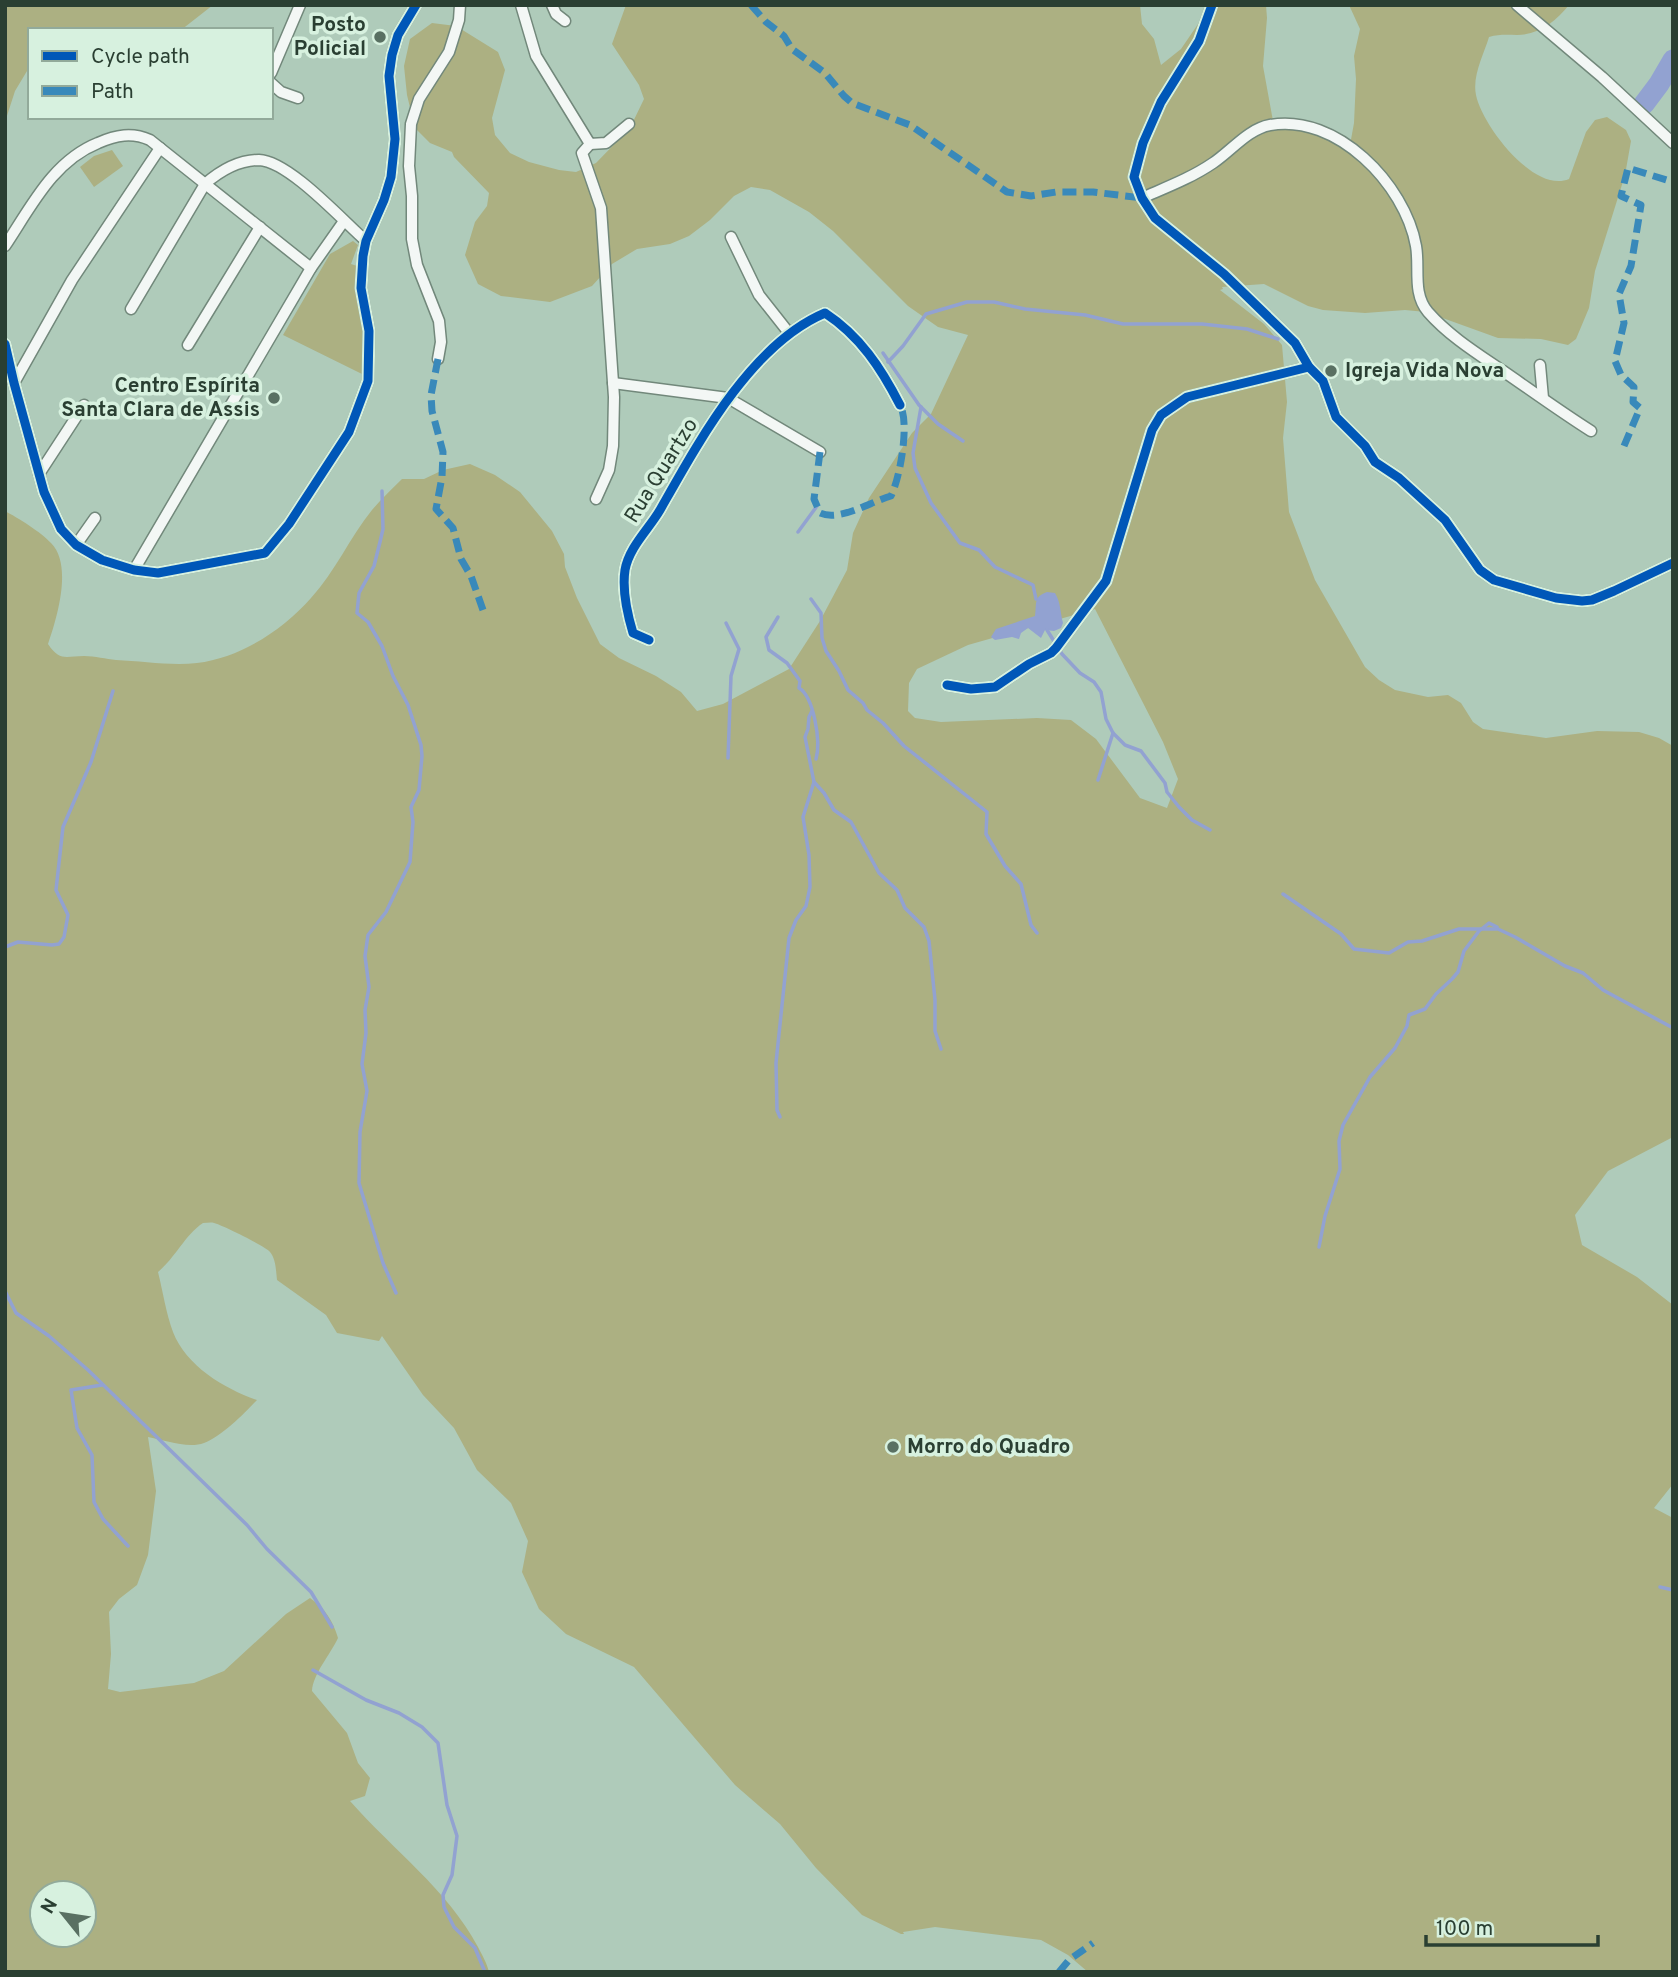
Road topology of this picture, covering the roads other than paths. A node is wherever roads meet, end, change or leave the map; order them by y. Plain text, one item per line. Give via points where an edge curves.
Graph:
1 (300, 5) edge
2 (416, 5) edge
3 (460, 5) edge
4 (521, 5) edge
5 (552, 5) edge
6 (1212, 5) edge
7 (1517, 5) edge
8 (565, 21) dead end
9 (273, 68) edge
10 (273, 85) edge
11 (298, 98) dead end
12 (629, 124) dead end
13 (1673, 143) edge
14 (590, 144) junction
15 (160, 148) junction
16 (205, 184) junction
17 (1142, 198) junction
18 (344, 221) junction
19 (260, 228) junction
20 (731, 237) dead end
21 (366, 241) junction
22 (5, 246) edge
23 (311, 268) junction
24 (131, 309) dead end
25 (789, 333) junction
26 (5, 344) edge
27 (188, 345) dead end
28 (438, 359) dead end
29 (1540, 365) dead end
30 (1309, 367) junction
31 (14, 383) junction
32 (613, 383) junction
33 (727, 398) junction
34 (1543, 398) junction
35 (84, 405) dead end
36 (900, 405) dead end
37 (1591, 431) dead end
38 (820, 453) dead end
39 (39, 474) junction
40 (596, 499) dead end
41 (95, 518) dead end
42 (76, 545) junction
43 (1673, 563) edge
44 (134, 570) junction
45 (649, 640) dead end
46 (947, 685) dead end

1 - 9 street
2 - 21 street via 392,55 389,76 395,139 391,177
3 - 28 street via 449,52 419,99 411,124 412,239 439,321
4 - 14 street via 536,56
5 - 8 street
6 - 17 street via 1199,41 1161,102 1143,143 1134,177
7 - 13 street
10 - 11 street
12 - 14 street via 606,143
14 - 32 street via 582,153 601,208
15 - 16 street
15 - 22 street via 139,135 127,134 85,148 47,183
15 - 31 street via 72,280
16 - 18 street via 239,164 271,163
16 - 19 street
16 - 24 street
17 - 30 street via 1155,218 1224,274 1294,343
17 - 34 street via 1184,181 1268,125 1320,129 1363,157 1396,195 1410,222 1417,247 1420,298 1429,312 1468,347
18 - 21 street
18 - 23 street
19 - 23 street
19 - 27 street
20 - 25 street via 759,295
21 - 44 street via 361,288 369,331 368,381 349,432 289,524 265,553 158,573
23 - 44 street
25 - 33 street, Rua Quartzo
25 - 36 street, Rua Quartzo via 825,313 865,348
26 - 31 street
29 - 34 street
30 - 43 street via 1324,381 1336,417 1375,461 1445,520 1480,570 1494,580 1582,601
30 - 46 street via 1186,397 1161,415 1152,430 1107,581 1056,648 995,687
31 - 39 street
32 - 33 street
32 - 40 street via 613,446 609,470
33 - 38 street
33 - 45 street, Rua Quartzo via 625,569 633,633
34 - 37 street
35 - 39 street
39 - 42 street via 61,529
41 - 42 street
42 - 44 street

